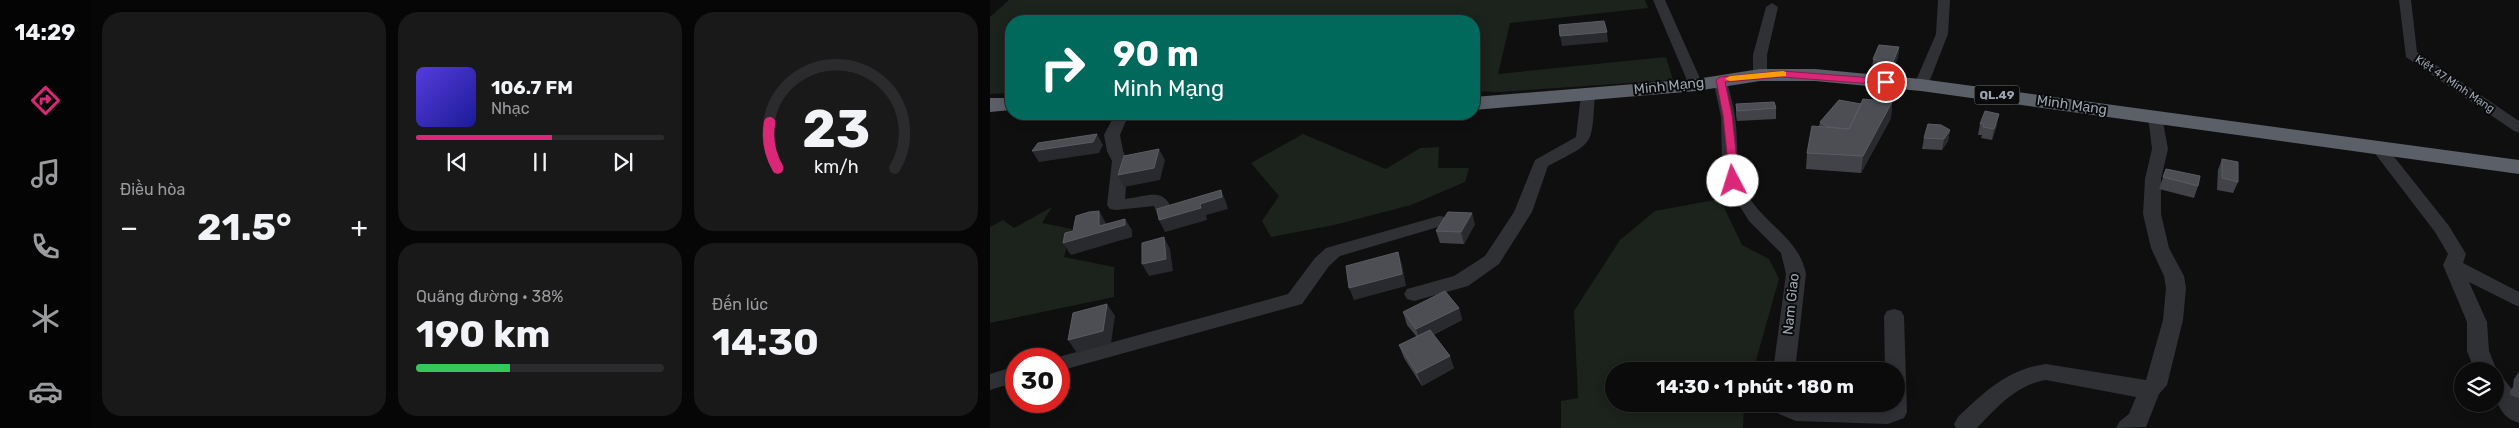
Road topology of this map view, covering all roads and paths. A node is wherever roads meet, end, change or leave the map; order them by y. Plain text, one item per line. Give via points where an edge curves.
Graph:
1 (1659, 0) edge
2 (1944, 0) edge
3 (2403, 1) edge
4 (1772, 8) dead end
5 (1760, 75) junction
6 (1720, 80) junction
7 (1696, 85) junction
8 (1921, 85) junction
9 (1588, 94) junction
10 (1480, 103) edge
11 (1005, 104) edge
12 (990, 105) edge
13 (2154, 116) junction
14 (1119, 120) edge
15 (2519, 128) edge
16 (2378, 147) junction
17 (2519, 167) edge
18 (1166, 218) edge
19 (1439, 221) dead end
20 (2452, 265) junction
21 (1414, 294) dead end
22 (2519, 300) edge
23 (1894, 316) dead end
24 (1070, 360) edge
25 (1785, 362) edge
26 (1896, 362) edge
27 (2482, 362) edge
28 (1005, 377) edge
29 (990, 382) edge
30 (2150, 389) junction
31 (2504, 395) edge
32 (1796, 412) edge
33 (1896, 412) edge
34 (2519, 414) edge
35 (1966, 424) dead end
36 (2128, 428) edge

1 - 7 street
2 - 8 street via 1942,34
3 - 15 street, Kiệt 47 Minh Mạng via 2410,54
4 - 5 street via 1760,55
5 - 6 highway, Minh Mạng / QL.49
5 - 8 highway, Minh Mạng / QL.49 via 1815,75
6 - 7 highway, Minh Mạng / QL.49
6 - 25 street, Nam Giao via 1728,115 1735,187 1752,214 1783,242 1794,260 1796,274
7 - 9 highway, Minh Mạng / QL.49
8 - 13 highway, Minh Mạng / QL.49
9 - 10 highway, Minh Mạng / QL.49
9 - 21 street via 1584,138 1542,163 1523,212 1492,260 1461,281
11 - 12 highway
13 - 16 highway, Minh Mạng / QL.49
13 - 30 street via 2160,149 2153,179 2152,214 2160,248 2174,276 2176,288 2173,320 2156,385
14 - 18 street via 1112,135 1120,161 1116,205 1158,200
16 - 17 highway, Minh Mạng / QL.49
16 - 20 street via 2450,240 2457,254
19 - 24 street via 1333,252 1324,258 1295,299
20 - 22 street
20 - 27 street via 2477,322 2478,351
23 - 26 street
28 - 29 street
30 - 35 street via 2035,372 2020,378
30 - 36 street via 2138,420
31 - 34 street
32 - 33 street via 1888,415

